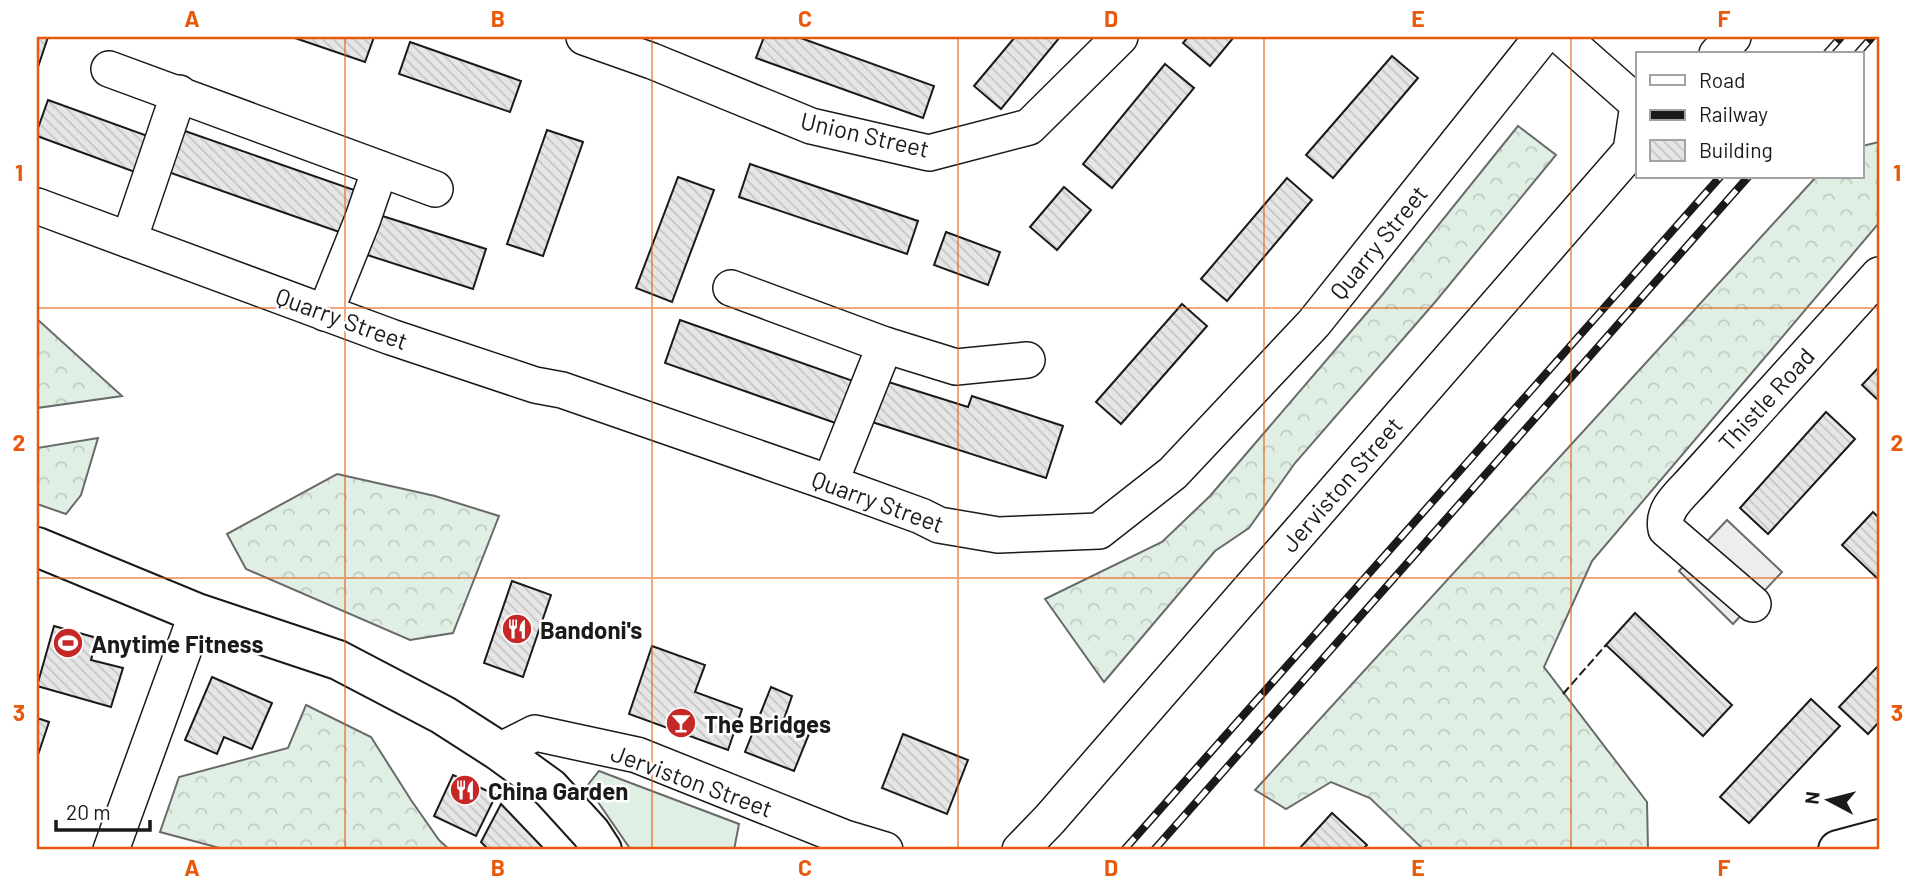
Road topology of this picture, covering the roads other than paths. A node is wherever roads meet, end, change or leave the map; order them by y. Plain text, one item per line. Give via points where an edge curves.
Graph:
1 (584, 37) edge
2 (1120, 37) edge
3 (1542, 37) edge
4 (1562, 37) edge
5 (1733, 37) edge
6 (657, 49) edge
7 (1719, 52) edge
8 (109, 69) dead end
9 (179, 93) junction
10 (1636, 103) edge
11 (1636, 118) edge
12 (380, 169) junction
13 (435, 189) dead end
14 (37, 206) edge
15 (129, 240) junction
16 (1879, 275) edge
17 (731, 288) dead end
18 (325, 313) junction
19 (885, 345) junction
20 (1027, 360) dead end
21 (830, 483) junction
22 (37, 547) edge
23 (1754, 604) dead end
24 (197, 613) junction
25 (499, 751) junction
26 (1879, 839) edge
27 (111, 850) edge
28 (602, 850) edge
29 (885, 850) edge
30 (1020, 850) edge
31 (1838, 850) edge

1 - 6 street, Union Street
2 - 6 street, Union Street via 1029,127 929,153 811,126
3 - 21 street, Quarry Street via 1314,323 1173,473 1099,531 998,535 939,525
4 - 10 street, Jerviston Street
5 - 7 street
8 - 9 street
9 - 12 street
9 - 15 street
11 - 30 street, Jerviston Street via 1631,151
12 - 13 street
12 - 18 street
14 - 15 street, Quarry Street
15 - 18 street, Quarry Street
16 - 23 street, Thistle Road via 1672,504 1666,529
17 - 19 street
18 - 21 street, Quarry Street
19 - 20 street via 956,367
19 - 21 street
22 - 24 main road
24 - 25 main road via 338,660 443,715
24 - 27 street
25 - 28 main road via 550,788
25 - 29 street, Jerviston Street via 535,733 637,755
26 - 31 main road

